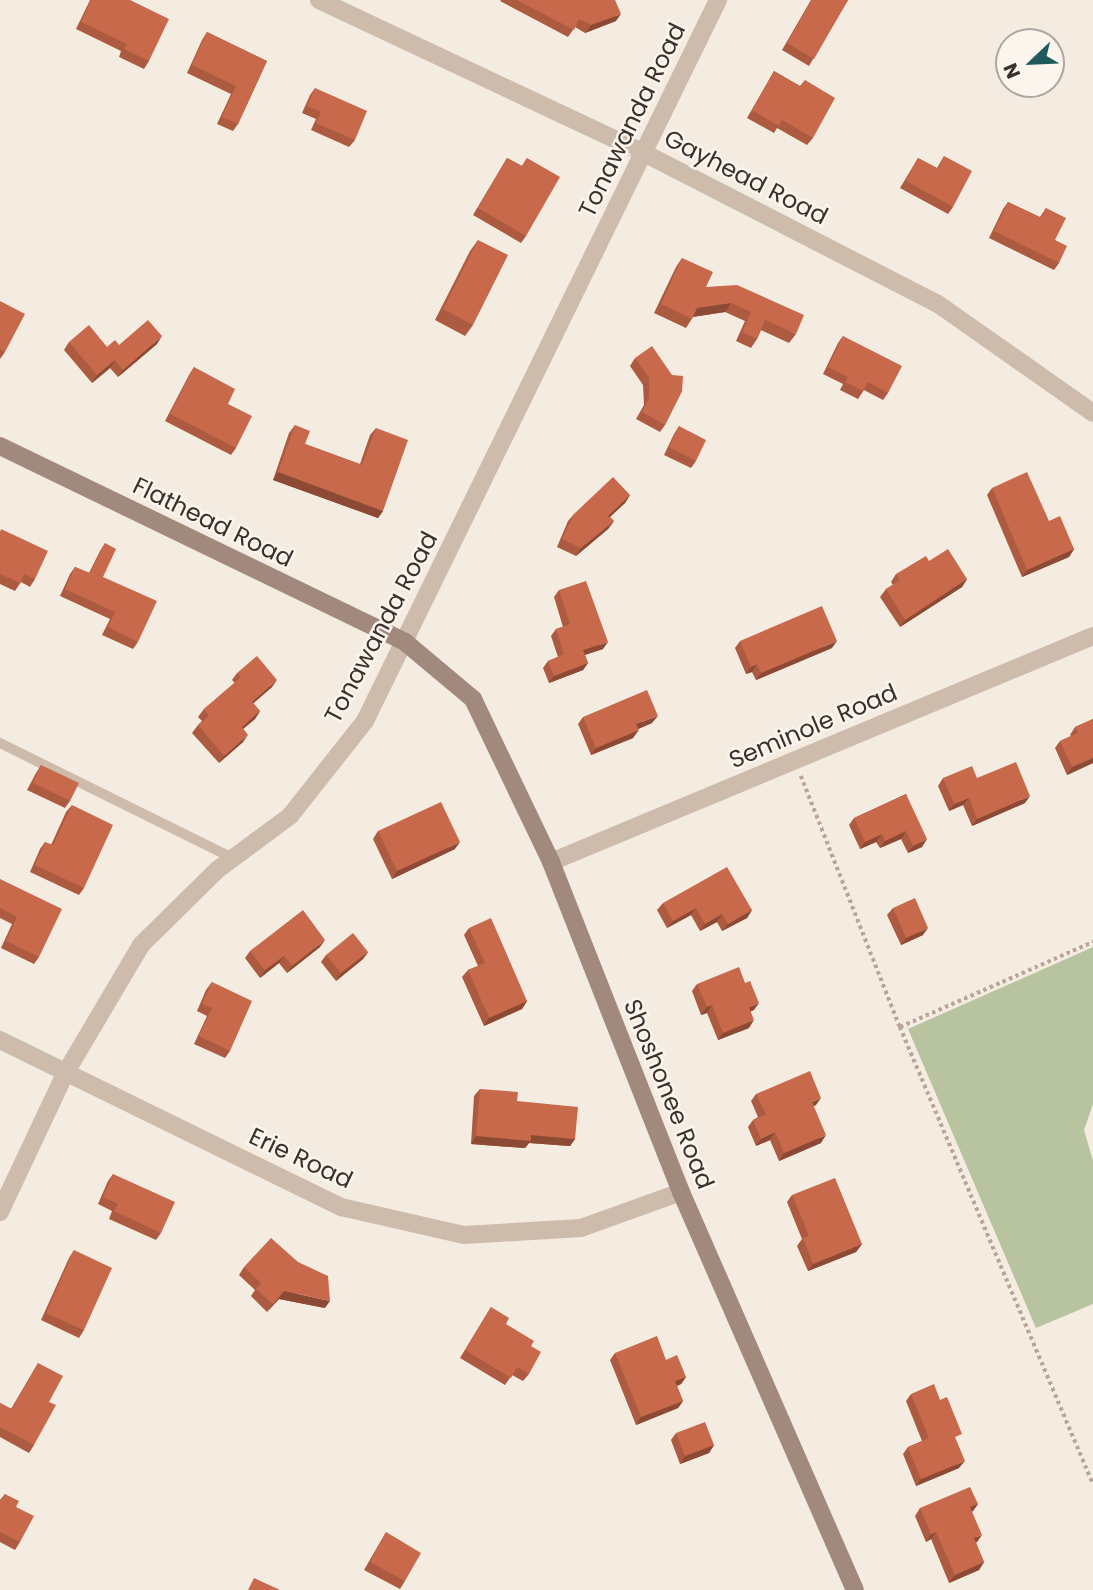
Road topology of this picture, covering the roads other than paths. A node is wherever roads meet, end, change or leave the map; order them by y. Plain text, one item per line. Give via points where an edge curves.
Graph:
1 (319, 0) edge
2 (718, 0) edge
3 (644, 153) junction
4 (1093, 413) edge
5 (0, 446) edge
6 (1093, 636) edge
7 (405, 642) junction
8 (0, 743) edge
9 (233, 858) junction
10 (551, 862) junction
11 (0, 1040) edge
12 (66, 1072) junction
13 (681, 1192) junction
14 (0, 1212) edge
15 (855, 1590) edge

1 - 3 street, Gayhead Road
2 - 3 street, Tonawanda Road
3 - 4 street, Gayhead Road via 938,304
3 - 7 street, Tonawanda Road
5 - 7 street, Flathead Road
6 - 10 street, Seminole Road
7 - 9 street, Tonawanda Road via 365,721 290,816
7 - 10 street, Shoshonee Road via 473,699
8 - 9 lane
9 - 12 street, Tonawanda Road via 141,945
10 - 13 street, Shoshonee Road
11 - 12 street, Erie Road
12 - 13 street, Erie Road via 341,1206 464,1235 581,1228
12 - 14 street, Tonawanda Road
13 - 15 street, Shoshonee Road

